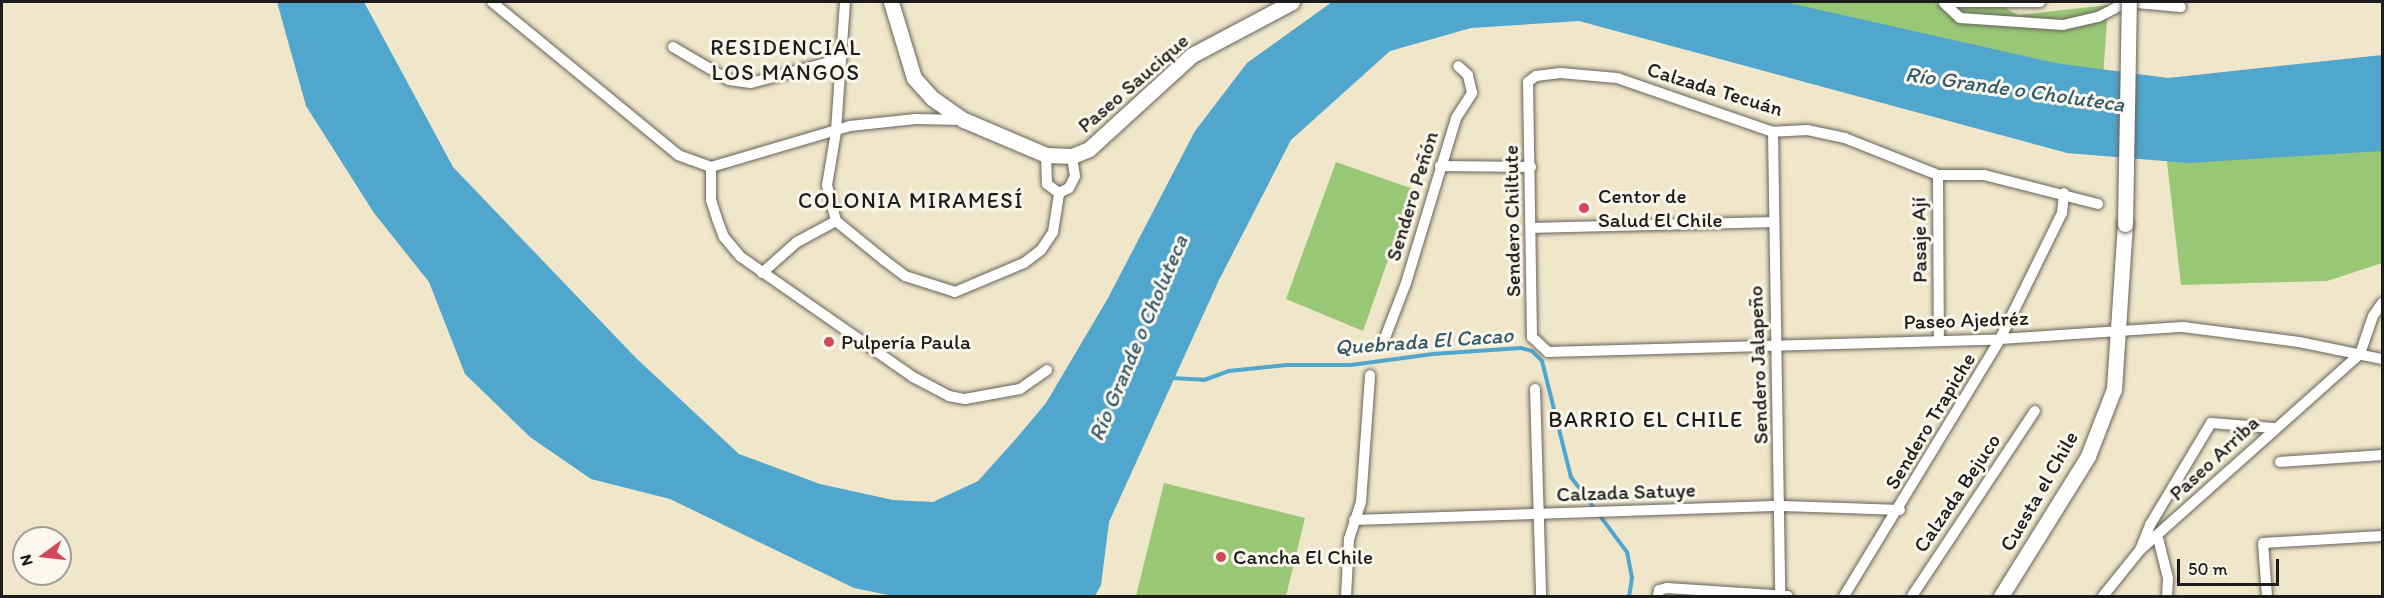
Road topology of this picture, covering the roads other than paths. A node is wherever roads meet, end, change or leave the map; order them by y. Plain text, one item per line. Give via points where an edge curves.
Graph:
1 (492, 2) edge
2 (845, 2) edge
3 (891, 2) edge
4 (1292, 2) edge
5 (1944, 2) edge
6 (2040, 2) edge
7 (2119, 2) edge
8 (2128, 2) edge
9 (2181, 7) dead end
10 (673, 47) dead end
11 (842, 59) junction
12 (1458, 66) dead end
13 (1528, 82) joint
14 (964, 120) junction
15 (836, 132) junction
16 (1773, 132) junction
17 (1046, 155) junction
18 (1072, 156) junction
19 (1440, 166) junction
20 (711, 167) junction
21 (1531, 167) junction
22 (1938, 175) junction
23 (1059, 193) junction
24 (2064, 193) junction
25 (2098, 204) dead end
26 (836, 221) junction
27 (1772, 222) junction
28 (1533, 228) junction
29 (762, 273) junction
30 (2382, 303) edge
31 (2118, 333) junction
32 (2000, 339) junction
33 (1939, 341) junction
34 (1383, 343) dead end
35 (1779, 344) junction
36 (1548, 352) joint
37 (2360, 354) junction
38 (2382, 359) edge
39 (1047, 370) dead end
40 (1370, 375) dead end
41 (1535, 389) dead end
42 (2035, 411) dead end
43 (2273, 428) junction
44 (2382, 454) edge
45 (2280, 462) dead end
46 (1781, 506) junction
47 (1900, 510) junction
48 (1539, 514) junction
49 (1354, 520) junction
50 (2382, 536) edge
51 (2158, 538) junction
52 (2140, 550) junction
53 (1783, 596) edge
54 (1346, 597) edge
55 (1541, 597) edge
56 (1658, 597) edge
57 (1844, 597) edge
58 (1912, 597) edge
59 (2001, 597) edge
60 (2103, 597) edge
61 (2167, 597) edge
62 (2267, 597) edge

1 - 20 street via 678,155
2 - 11 street
3 - 14 main road, Paseo Saucique via 914,78 932,98
4 - 18 main road, Paseo Saucique via 1192,55 1089,149
5 - 6 street
5 - 8 street via 1960,18 2063,26 2098,17
7 - 8 street
8 - 9 street
8 - 31 main road, Cuesta el Chile, bridge via 2125,224
10 - 11 street via 729,80 751,83
11 - 15 street
12 - 19 street, Sendero Peñón via 1468,75 1472,93 1456,118
13 - 16 street, Calzada Tecuán via 1536,76 1560,73 1617,78
13 - 21 street, Sendero Chiltute
14 - 15 street via 916,119 850,126
14 - 17 main road, Paseo Saucique
15 - 20 street
15 - 26 street via 827,185
16 - 22 street, Calzada Tecuán via 1808,130 1845,138
16 - 27 street, Sendero Jalapeño
17 - 18 main road, Paseo Saucique
17 - 23 street via 1047,184
18 - 23 street via 1075,176 1069,188
19 - 21 street
19 - 34 street, Sendero Peñón via 1406,284
20 - 29 street via 711,200 724,237
21 - 28 street, Sendero Chiltute
22 - 24 street, Calzada Tecuán via 1984,174
22 - 33 street, Pasaje Ají
23 - 26 street via 1053,232 1041,250 1024,263 955,292 905,276
24 - 25 street, Calzada Tecuán
24 - 32 street, Sendero Trapiche via 2062,213
26 - 29 street via 797,242
27 - 28 street
27 - 35 street, Sendero Jalapeño
28 - 36 street, Sendero Chiltute via 1532,337
29 - 39 street via 913,377 949,396 965,399 1020,389
30 - 37 street via 2373,316
31 - 32 street, Paseo Ajedréz
31 - 37 street, Paseo Ajedréz via 2183,327
31 - 59 main road, Cuesta el Chile via 2114,389 2088,456
32 - 33 street, Paseo Ajedréz
32 - 47 street, Sendero Trapiche
33 - 35 street, Paseo Ajedréz
35 - 36 street, Paseo Ajedréz
35 - 46 street, Sendero Jalapeño
37 - 38 street, Paseo Ajedréz
37 - 43 street, Paseo Arriba
40 - 49 street via 1361,502
41 - 48 street
42 - 58 street, Calzada Bejuco
43 - 51 street, Paseo Arriba
43 - 52 street via 2211,423 2150,525
44 - 45 street
46 - 47 street, Calzada Satuye
46 - 48 street, Calzada Satuye
46 - 53 street, Sendero Jalapeño
47 - 57 street, Sendero Trapiche
48 - 49 street, Calzada Satuye
48 - 55 street
49 - 54 street via 1349,539
50 - 62 street via 2265,543 2262,545
51 - 52 street, Paseo Arriba
51 - 61 street via 2168,578
52 - 60 street, Paseo Arriba
53 - 56 street via 1667,588 1659,590

